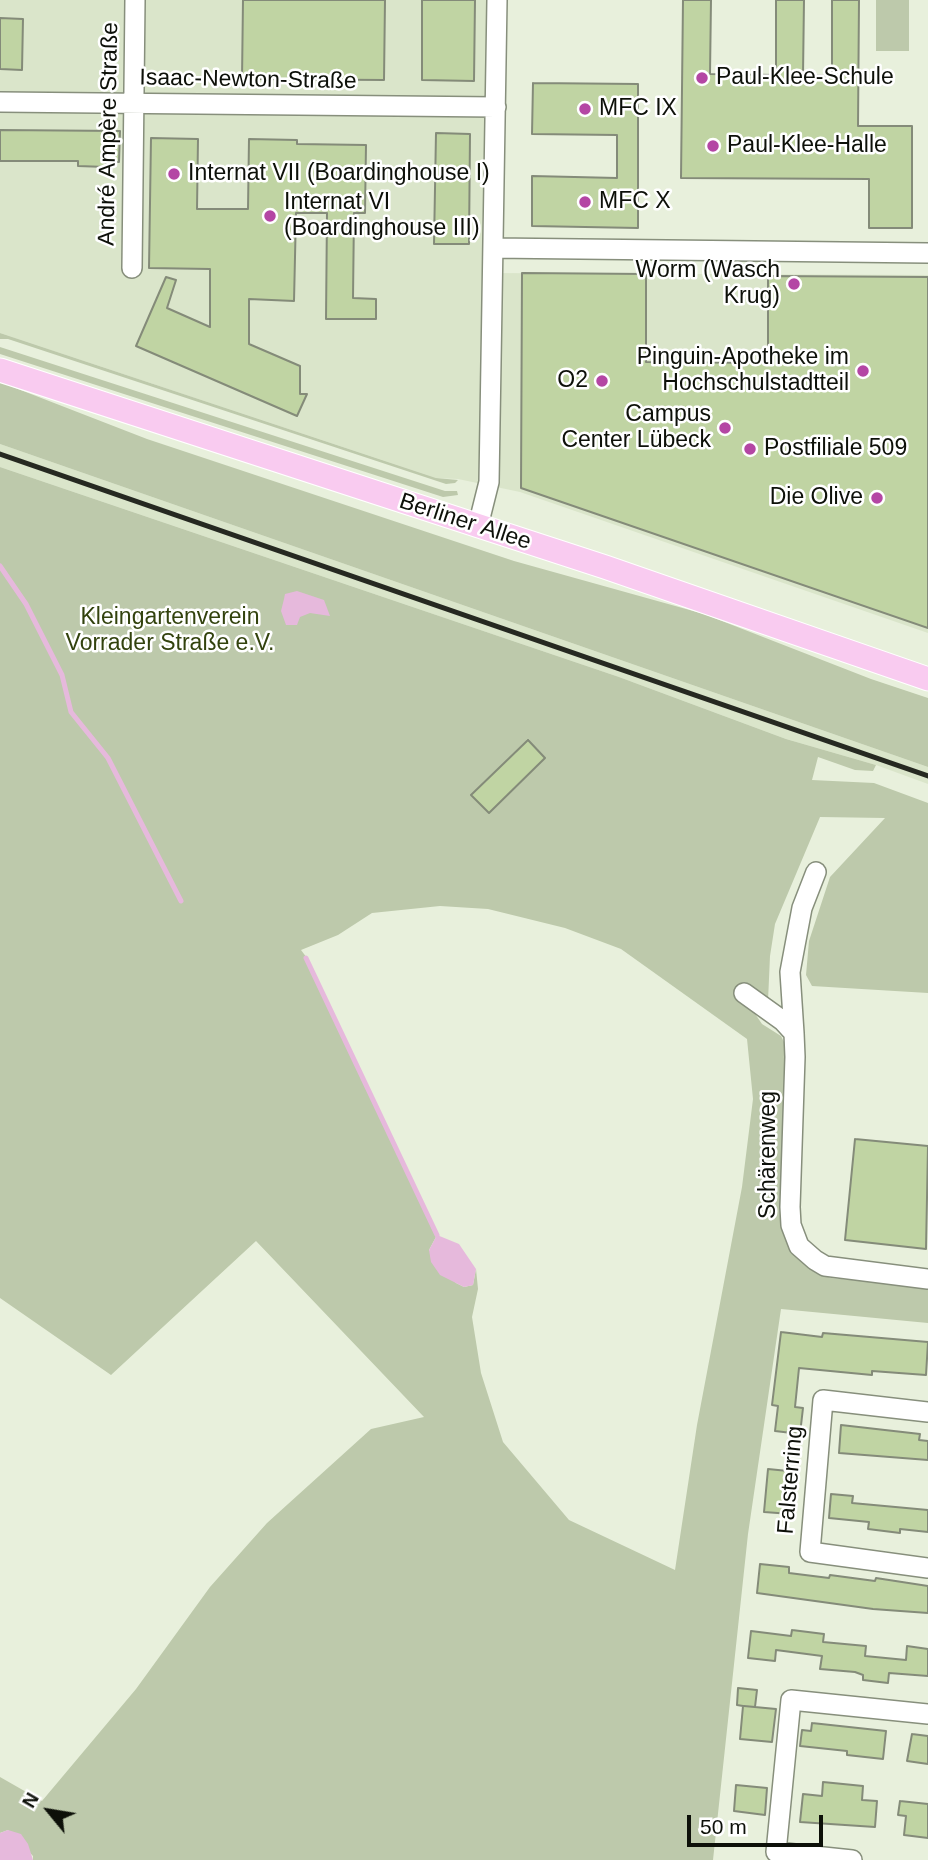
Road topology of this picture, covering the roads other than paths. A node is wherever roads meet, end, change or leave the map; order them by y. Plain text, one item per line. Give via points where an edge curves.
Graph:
1 (135, 0) edge
2 (497, 0) edge
3 (0, 102) edge
4 (134, 103) junction
5 (496, 107) junction
6 (493, 248) junction
7 (928, 253) edge
8 (132, 268) dead end
9 (0, 370) edge
10 (478, 526) junction
11 (928, 679) edge
12 (816, 872) dead end
13 (744, 993) dead end
14 (793, 1034) junction
15 (928, 1279) edge
16 (928, 1412) edge
17 (928, 1568) edge
18 (928, 1714) edge
19 (852, 1860) edge

1 - 4 street, André Ampère Straße
2 - 5 street
3 - 4 street, Isaac-Newton-Straße
4 - 5 street, Isaac-Newton-Straße
4 - 8 street, André Ampère Straße
5 - 6 street
6 - 7 street
6 - 10 street via 489,482
9 - 10 main road, Berliner Allee
10 - 11 main road, Berliner Allee
12 - 14 street, Schärenweg via 802,908 790,972
13 - 14 street via 783,1021
14 - 15 street, Schärenweg via 790,1207 799,1245 825,1266
16 - 17 street, Falsterring via 823,1400 810,1552
18 - 19 street via 792,1700 776,1852

